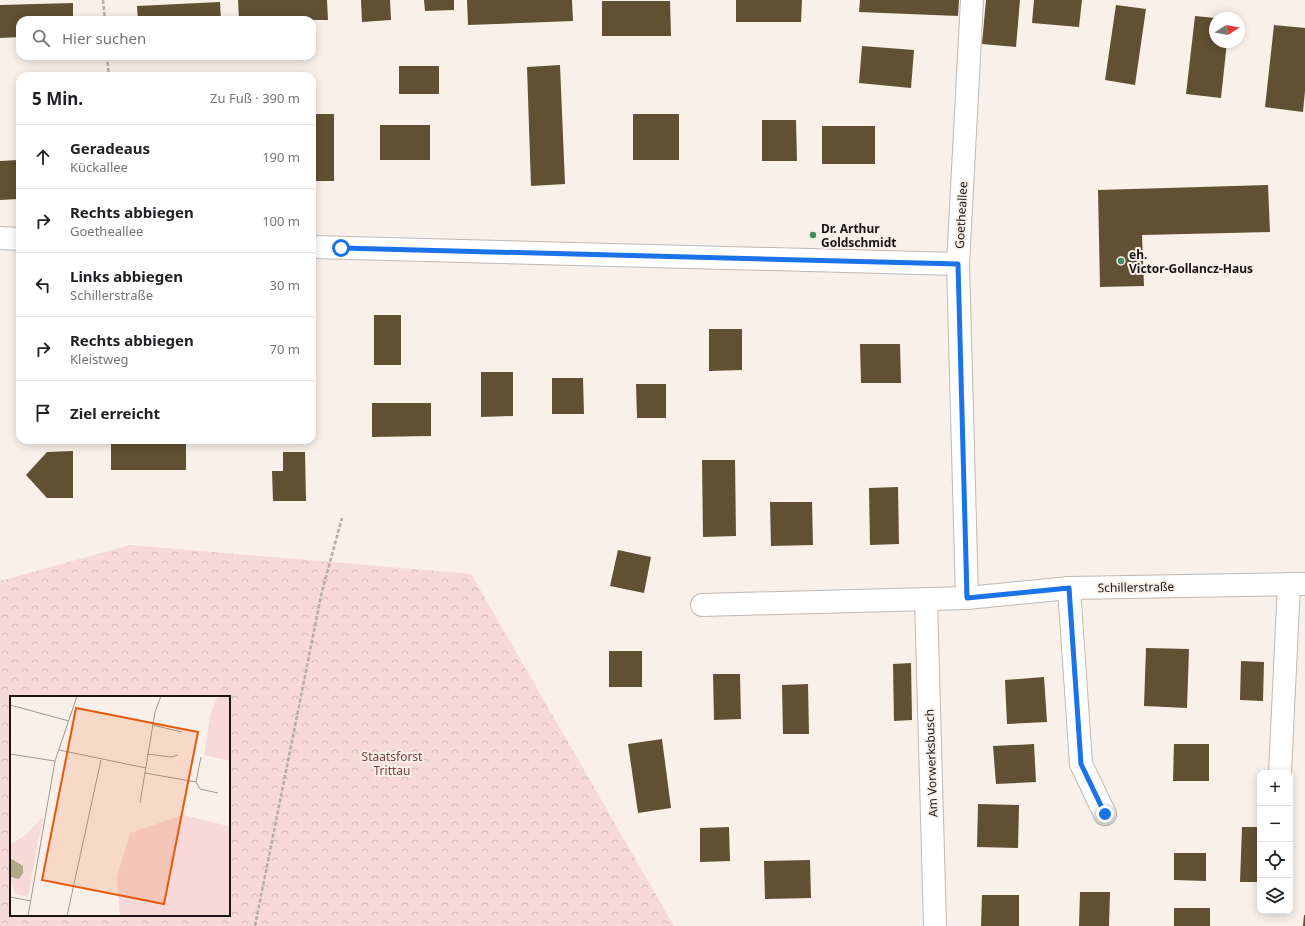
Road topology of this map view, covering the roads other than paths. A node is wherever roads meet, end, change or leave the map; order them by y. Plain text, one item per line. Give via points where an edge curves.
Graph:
1 (972, 0) edge
2 (0, 238) edge
3 (16, 239) edge
4 (316, 247) edge
5 (958, 264) junction
6 (1297, 584) edge
7 (1069, 588) junction
8 (967, 598) junction
9 (926, 599) junction
10 (702, 605) dead end
11 (1280, 770) edge
12 (1105, 814) dead end
13 (936, 926) edge

1 - 5 street, Goetheallee
2 - 3 street
4 - 5 street
5 - 8 street, Goetheallee
6 - 7 street, Schillerstraße
6 - 11 street
7 - 8 street, Schillerstraße
7 - 12 street via 1081,764
8 - 9 street
9 - 10 street
9 - 13 street, Am Vorwerksbusch

